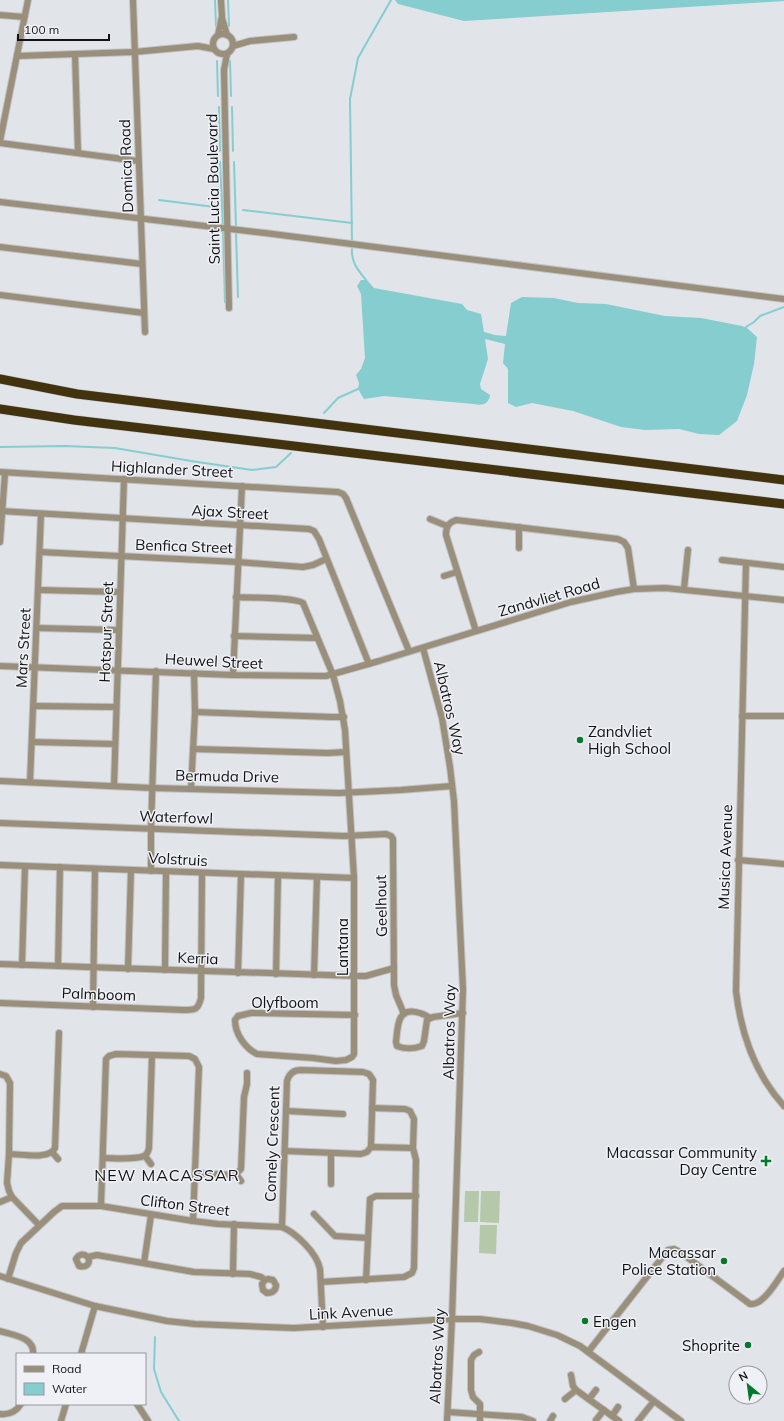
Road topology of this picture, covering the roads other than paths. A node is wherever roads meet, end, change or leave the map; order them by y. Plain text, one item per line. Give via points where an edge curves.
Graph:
1 (28, 0) edge
2 (132, 0) edge
3 (221, 0) edge
4 (0, 15) edge
5 (222, 16) junction
6 (24, 18) junction
7 (229, 37) junction
8 (294, 37) dead end
9 (216, 38) junction
10 (250, 41) junction
11 (198, 46) junction
12 (233, 46) junction
13 (214, 49) junction
14 (134, 52) junction
15 (219, 53) junction
16 (75, 54) junction
17 (227, 54) junction
18 (17, 56) junction
19 (224, 70) junction
20 (0, 142) edge
21 (78, 153) junction
22 (138, 161) junction
23 (0, 202) edge
24 (140, 219) junction
25 (227, 229) junction
26 (0, 247) edge
27 (142, 264) junction
28 (0, 295) edge
29 (784, 299) edge
30 (229, 308) dead end
31 (144, 313) junction
32 (145, 332) dead end
33 (0, 380) edge
34 (0, 383) edge
35 (56, 389) junction
36 (0, 410) edge
37 (3, 472) edge
38 (124, 479) junction
39 (784, 480) edge
40 (242, 486) junction
41 (784, 504) edge
42 (1, 511) edge
43 (41, 514) junction
44 (123, 519) junction
45 (430, 519) dead end
46 (240, 526) junction
47 (448, 526) junction
48 (519, 527) junction
49 (0, 542) edge
50 (519, 548) dead end
51 (688, 550) dead end
52 (40, 552) junction
53 (122, 557) junction
54 (326, 559) junction
55 (722, 560) dead end
56 (238, 562) junction
57 (746, 563) junction
58 (784, 567) edge
59 (457, 572) junction
60 (444, 576) dead end
61 (39, 590) junction
62 (634, 590) junction
63 (684, 590) junction
64 (120, 592) junction
65 (746, 596) junction
66 (236, 598) junction
67 (784, 600) edge
68 (37, 628) junction
69 (118, 630) junction
70 (476, 631) junction
71 (234, 636) junction
72 (317, 638) junction
73 (423, 648) junction
74 (409, 651) junction
75 (369, 664) junction
76 (0, 666) edge
77 (34, 668) junction
78 (118, 670) junction
79 (156, 671) junction
80 (194, 673) junction
81 (233, 675) junction
82 (333, 675) junction
83 (34, 706) junction
84 (116, 707) junction
85 (195, 712) junction
86 (742, 716) junction
87 (784, 716) edge
88 (344, 717) junction
89 (32, 742) junction
90 (114, 744) junction
91 (193, 749) junction
92 (346, 752) junction
93 (0, 781) edge
94 (30, 782) junction
95 (114, 786) junction
96 (452, 786) junction
97 (152, 788) junction
98 (191, 788) junction
99 (349, 792) junction
100 (0, 823) edge
101 (151, 829) junction
102 (351, 836) junction
103 (738, 860) junction
104 (784, 864) edge
105 (0, 865) edge
106 (25, 866) junction
107 (60, 867) junction
108 (95, 868) junction
109 (131, 870) junction
110 (151, 871) junction
111 (166, 872) junction
112 (202, 874) junction
113 (241, 875) junction
114 (278, 876) junction
115 (317, 877) junction
116 (354, 878) junction
117 (0, 964) edge
118 (22, 965) junction
119 (58, 966) junction
120 (94, 968) junction
121 (394, 968) junction
122 (128, 969) junction
123 (165, 970) junction
124 (201, 971) junction
125 (238, 973) junction
126 (276, 974) junction
127 (314, 975) junction
128 (355, 976) junction
129 (0, 1003) edge
130 (93, 1007) junction
131 (463, 1013) junction
132 (404, 1014) junction
133 (355, 1015) junction
134 (430, 1018) junction
135 (59, 1033) dead end
136 (50, 1053) dead end
137 (58, 1053) junction
138 (152, 1055) junction
139 (352, 1057) joint
140 (247, 1073) dead end
141 (0, 1074) edge
142 (236, 1097) dead end
143 (244, 1097) junction
144 (784, 1106) edge
145 (372, 1108) junction
146 (287, 1111) junction
147 (343, 1114) dead end
148 (371, 1147) junction
149 (413, 1148) junction
150 (285, 1151) junction
151 (52, 1152) junction
152 (331, 1153) junction
153 (9, 1154) junction
154 (145, 1156) junction
155 (103, 1158) junction
156 (58, 1159) dead end
157 (151, 1164) dead end
158 (196, 1173) junction
159 (236, 1174) junction
160 (241, 1181) dead end
161 (330, 1184) dead end
162 (416, 1196) junction
163 (12, 1197) junction
164 (0, 1202) edge
165 (101, 1206) junction
166 (314, 1214) dead end
167 (151, 1215) junction
168 (193, 1221) junction
169 (234, 1224) junction
170 (39, 1226) junction
171 (282, 1227) junction
172 (368, 1238) junction
173 (88, 1257) dead end
174 (144, 1263) junction
175 (784, 1271) edge
176 (233, 1274) junction
177 (0, 1276) edge
178 (8, 1279) junction
179 (265, 1280) dead end
180 (366, 1280) junction
181 (321, 1282) junction
182 (95, 1306) junction
183 (452, 1319) junction
184 (323, 1327) junction
185 (0, 1331) edge
186 (479, 1352) dead end
187 (588, 1352) junction
188 (33, 1353) edge
189 (81, 1353) edge
190 (571, 1375) dead end
191 (576, 1390) junction
192 (596, 1390) dead end
193 (565, 1399) dead end
194 (589, 1399) junction
195 (654, 1401) junction
196 (20, 1405) edge
197 (66, 1405) edge
198 (138, 1405) edge
199 (618, 1407) dead end
200 (604, 1410) junction
201 (448, 1412) junction
202 (0, 1414) edge
203 (612, 1416) junction
204 (480, 1418) edge
205 (596, 1420) edge
206 (61, 1421) edge
207 (148, 1421) edge
208 (447, 1421) edge
209 (533, 1421) edge
210 (619, 1421) edge
211 (638, 1421) edge
212 (681, 1421) edge

1 - 6 street
2 - 14 street, Domica Road
3 - 5 street
4 - 6 street
5 - 7 street
5 - 9 street
6 - 18 street
7 - 9 street
7 - 10 street
7 - 12 street
8 - 10 street
9 - 11 street
9 - 13 street
10 - 12 street
11 - 13 street
11 - 14 street
12 - 17 street
13 - 15 street
14 - 16 street
14 - 22 street, Domica Road
15 - 17 street
15 - 19 street, Saint Lucia Boulevard
16 - 18 street
16 - 21 street
17 - 19 street, Saint Lucia Boulevard
18 - 20 street
19 - 25 street, Saint Lucia Boulevard
20 - 21 street
21 - 22 street
22 - 24 street, Domica Road
23 - 24 street
24 - 25 street
24 - 27 street, Domica Road
25 - 29 street
25 - 30 street, Saint Lucia Boulevard
26 - 27 street
27 - 31 street, Domica Road
28 - 31 street
31 - 32 street, Domica Road
33 - 35 highway
34 - 35 highway
35 - 39 highway via 77,394
36 - 41 highway
37 - 38 street, Highlander Street
37 - 42 street
38 - 40 street, Highlander Street
38 - 44 street, Hotspur Street
40 - 46 street
40 - 74 street, Highlander Street via 343,494
42 - 43 street, Ajax Street
42 - 49 street
43 - 44 street, Ajax Street
43 - 52 street, Mars Street
44 - 46 street, Ajax Street
44 - 53 street, Hotspur Street
45 - 47 street
46 - 54 street, Ajax Street via 309,529 314,531 319,539
46 - 56 street
47 - 48 street via 460,520
47 - 59 street via 446,535
48 - 50 street
48 - 62 street via 618,538 624,542 629,552
51 - 63 street
52 - 53 street, Benfica Street
52 - 61 street, Mars Street
53 - 56 street, Benfica Street
53 - 64 street, Hotspur Street
54 - 56 street, Benfica Street via 303,566
54 - 75 street, Ajax Street
55 - 57 street
56 - 66 street
57 - 58 street
57 - 65 street, Musica Avenue
59 - 60 street
59 - 70 street
61 - 64 street
61 - 68 street, Mars Street
62 - 63 street, Zandvliet Road
62 - 70 street, Zandvliet Road via 586,598
63 - 65 street, Zandvliet Road
64 - 69 street, Hotspur Street
65 - 67 street, Zandvliet Road
65 - 86 street, Musica Avenue
66 - 71 street
66 - 72 street, Lantana via 299,600 303,603
68 - 69 street
68 - 77 street, Mars Street
69 - 78 street, Hotspur Street
70 - 73 street, Zandvliet Road
71 - 72 street
71 - 81 street
72 - 82 street, Lantana
73 - 74 street, Heuwel Street
73 - 96 street, Albatros Way via 445,732
74 - 75 street, Heuwel Street
75 - 82 street, Heuwel Street
76 - 77 street, Heuwel Street
77 - 78 street, Heuwel Street
77 - 83 street, Mars Street
78 - 79 street, Heuwel Street
78 - 84 street, Hotspur Street
79 - 80 street, Heuwel Street
79 - 97 street
80 - 81 street, Heuwel Street
80 - 85 street
81 - 82 street, Heuwel Street
82 - 88 street, Lantana
83 - 84 street
83 - 89 street, Mars Street
84 - 90 street, Hotspur Street
85 - 88 street
85 - 91 street
86 - 87 street
86 - 103 street, Musica Avenue
88 - 92 street, Lantana
89 - 90 street
89 - 94 street, Mars Street
90 - 95 street, Hotspur Street
91 - 92 street
91 - 98 street
92 - 99 street, Lantana
93 - 94 street, Bermuda Drive
94 - 95 street, Bermuda Drive
95 - 97 street, Bermuda Drive
96 - 99 street, Bermuda Drive
96 - 131 street, Albatros Way via 462,942
97 - 98 street, Bermuda Drive
97 - 101 street
98 - 99 street, Bermuda Drive
99 - 102 street, Lantana
100 - 101 street, Waterfowl
101 - 102 street, Waterfowl
101 - 110 street
102 - 116 street, Lantana
102 - 121 street, Geelhout via 386,834 393,839
103 - 104 street
103 - 144 street, Musica Avenue via 735,979 738,1008 753,1060 768,1086
105 - 106 street, Volstruis
106 - 107 street, Volstruis
106 - 118 street
107 - 108 street, Volstruis
107 - 119 street
108 - 109 street, Volstruis
108 - 120 street
109 - 110 street, Volstruis
109 - 122 street
110 - 111 street, Volstruis
111 - 112 street, Volstruis
111 - 123 street
112 - 113 street, Volstruis
112 - 124 street
113 - 114 street, Volstruis
113 - 125 street
114 - 115 street, Volstruis
114 - 126 street
115 - 116 street, Volstruis
115 - 127 street
116 - 128 street, Lantana
117 - 118 street, Kerria
118 - 119 street, Kerria
119 - 120 street, Kerria
120 - 122 street, Kerria
120 - 130 street
121 - 128 street, Kerria via 366,976
121 - 132 street, Geelhout via 396,995
122 - 123 street, Kerria
123 - 124 street, Kerria
124 - 125 street, Kerria
124 - 130 street, Palmboom via 201,998 197,1008 184,1010
125 - 126 street, Kerria
126 - 127 street, Kerria
127 - 128 street, Kerria
128 - 133 street, Lantana
129 - 130 street, Palmboom
131 - 134 street
131 - 183 street, Albatros Way
132 - 134 street via 419,1012
132 - 134 street via 396,1042 397,1046 402,1048 422,1046 426,1023
133 - 139 street, Lantana
133 - 139 street, Olyfboom via 251,1013 238,1016 235,1020 235,1027 246,1046 257,1054 336,1061
135 - 137 street
136 - 137 street
137 - 151 street via 55,1148
138 - 154 street via 149,1148
138 - 155 street via 116,1054 109,1056 105,1061
138 - 158 street via 188,1056 195,1059 198,1064
140 - 143 street
141 - 153 street via 6,1076 10,1083
142 - 143 street
143 - 159 street via 242,1166
145 - 146 street, Comely Crescent via 372,1080 369,1074 301,1070 294,1071 288,1076
145 - 148 street, Comely Crescent
145 - 149 street via 405,1109 410,1112 414,1119
146 - 147 street
146 - 150 street, Comely Crescent
148 - 149 street
148 - 152 street via 361,1154
149 - 162 street via 416,1160
150 - 152 street
150 - 171 street, Comely Crescent
151 - 153 street via 42,1155
151 - 156 street
152 - 161 street
153 - 163 street via 7,1183
154 - 155 street
154 - 157 street
155 - 165 street
158 - 159 street
158 - 168 street
159 - 160 street
162 - 172 street via 371,1197
162 - 180 street via 412,1273 404,1278
163 - 164 street
163 - 170 street
165 - 167 street, Clifton Street
165 - 170 street, Clifton Street via 62,1206
166 - 172 street via 335,1236
167 - 168 street, Clifton Street
167 - 174 street
168 - 169 street, Clifton Street
169 - 171 street, Clifton Street
169 - 176 street
170 - 178 street, Clifton Street via 21,1243
171 - 181 street via 291,1232 316,1258
172 - 180 street
173 - 174 street via 97,1255
174 - 176 street via 194,1272
175 - 187 street via 760,1302 754,1305 677,1250 671,1249 665,1252
176 - 179 street via 258,1276
177 - 178 street, Link Avenue
178 - 182 street, Link Avenue
180 - 181 street
181 - 184 street
182 - 184 street, Link Avenue via 159,1320 195,1324
182 - 189 street
183 - 184 street, Link Avenue
183 - 187 street, Link Avenue via 512,1322 557,1335
183 - 201 street, Albatros Way
185 - 188 street via 28,1341 33,1347
186 - 204 street via 471,1360 471,1390 473,1397 480,1404
187 - 195 street, Link Avenue
190 - 191 street
191 - 193 street
191 - 194 street
192 - 194 street
194 - 200 street
195 - 211 street
195 - 212 street, Link Avenue
196 - 202 street via 13,1412
197 - 206 street
198 - 207 street
199 - 203 street
200 - 203 street
200 - 205 street
201 - 204 street
201 - 208 street, Albatros Way
203 - 210 street
204 - 209 street via 522,1417

